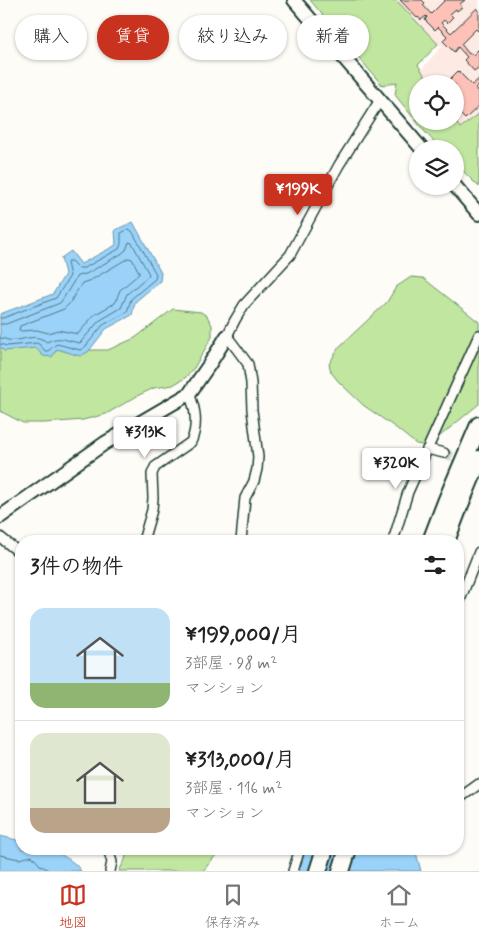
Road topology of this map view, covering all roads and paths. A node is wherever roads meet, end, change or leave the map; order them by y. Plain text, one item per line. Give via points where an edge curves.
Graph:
1 (294, 0) edge
2 (380, 100) junction
3 (414, 140) edge
4 (463, 195) edge
5 (479, 214) edge
6 (479, 334) edge
7 (228, 336) junction
8 (189, 394) junction
9 (479, 424) edge
10 (427, 449) junction
11 (444, 453) tunnel mouth
12 (479, 459) edge
13 (0, 517) edge
14 (145, 535) edge
15 (241, 535) edge
16 (395, 535) edge
17 (433, 535) edge
18 (448, 535) edge
19 (0, 537) edge
20 (15, 549) edge
21 (479, 552) edge
22 (464, 590) edge
23 (479, 784) edge
24 (464, 795) edge
25 (110, 855) edge
26 (298, 855) edge
27 (323, 855) edge
28 (346, 855) edge
29 (110, 871) edge
30 (293, 871) edge
31 (318, 871) edge
32 (341, 871) edge

1 - 2 street
2 - 3 street
2 - 7 street via 339,165 290,255 244,306
4 - 5 street
6 - 10 street
7 - 8 street
7 - 15 street via 248,364 258,457 258,470 245,498
8 - 13 street via 105,443
8 - 14 street via 194,404 194,436 191,442 154,467 152,510
9 - 17 highway
10 - 11 street
10 - 16 street via 408,492
12 - 18 highway
19 - 20 street
21 - 22 street
23 - 24 street
25 - 29 street
26 - 30 street
27 - 31 highway
28 - 32 highway

